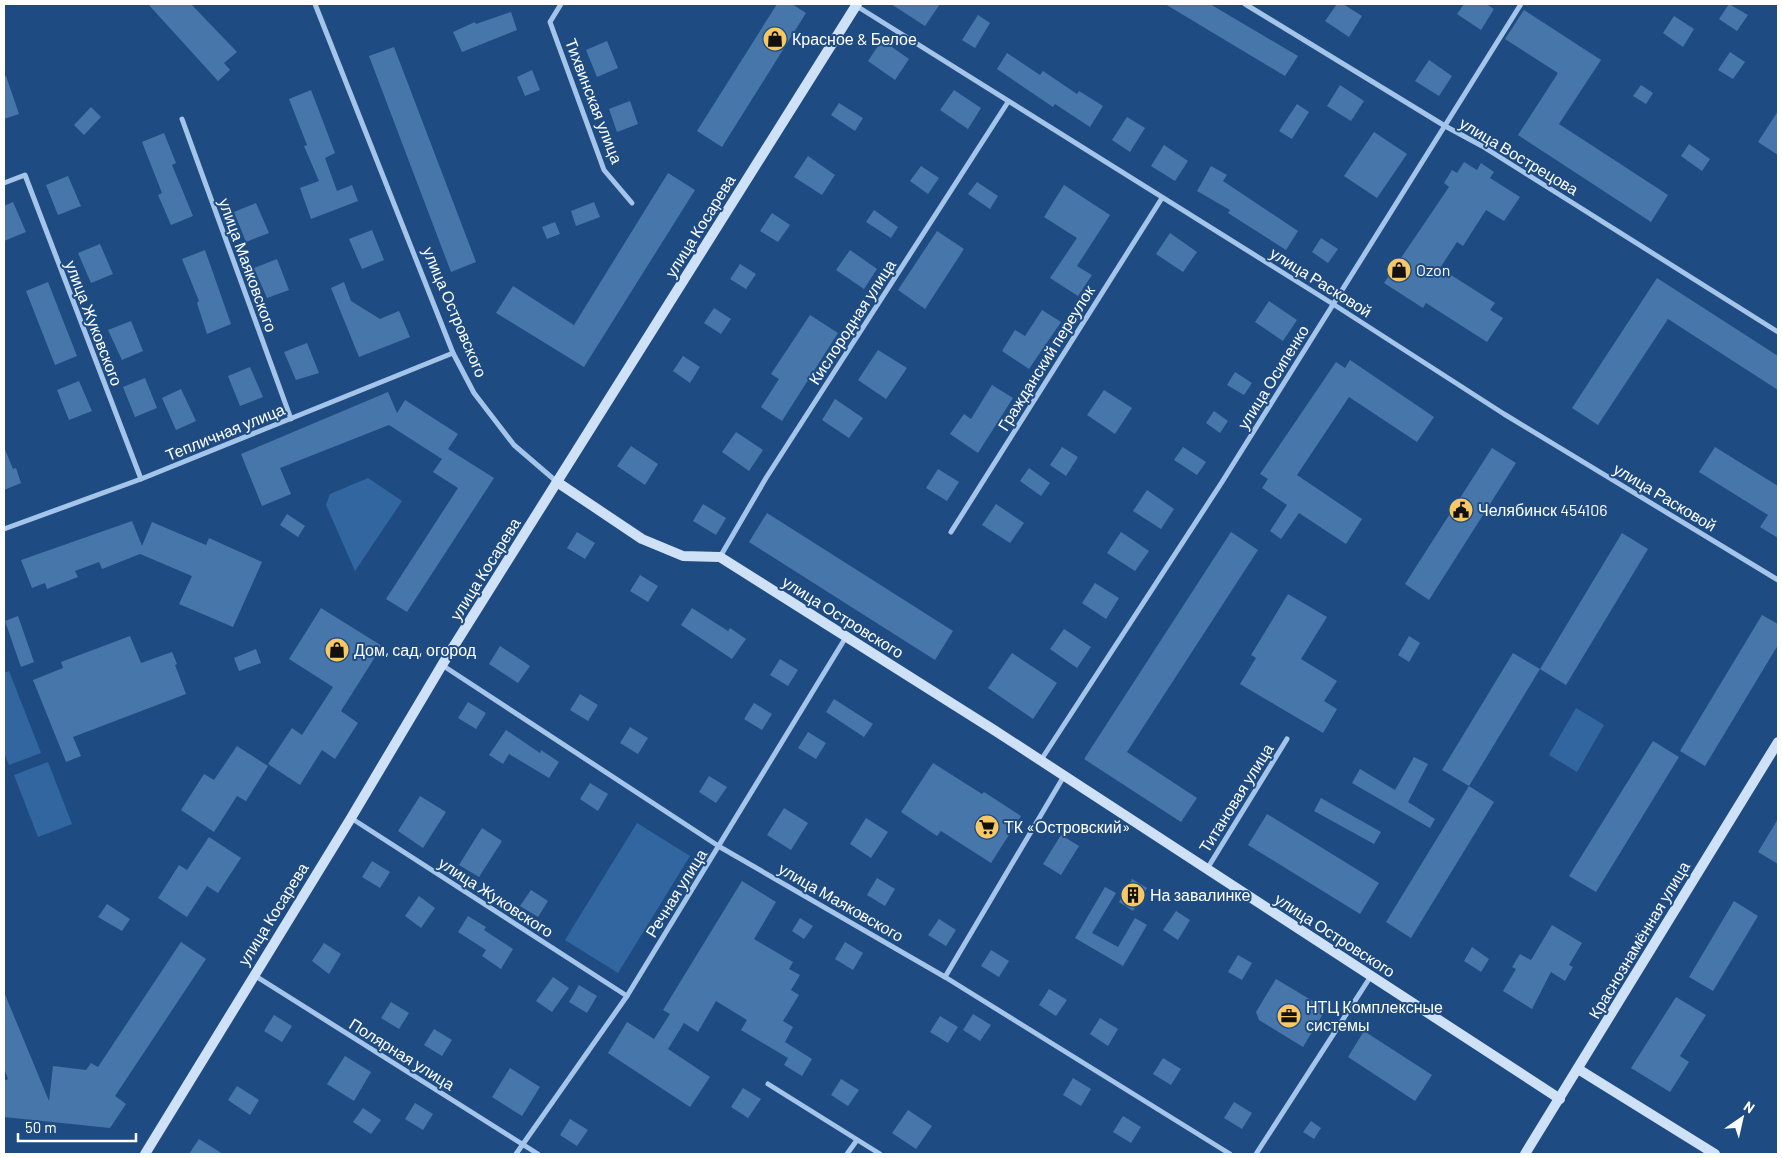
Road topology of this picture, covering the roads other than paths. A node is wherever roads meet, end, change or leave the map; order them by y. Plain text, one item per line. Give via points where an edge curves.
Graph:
1 (315, 4) edge
2 (561, 4) edge
3 (855, 4) edge
4 (1245, 4) edge
5 (1519, 5) edge
6 (1008, 102) junction
7 (182, 119) dead end
8 (1445, 126) junction
9 (4, 182) edge
10 (1162, 198) junction
11 (632, 203) dead end
12 (1333, 304) junction
13 (1778, 332) edge
14 (453, 353) junction
15 (291, 419) junction
16 (140, 479) junction
17 (557, 482) junction
18 (4, 529) edge
19 (951, 532) dead end
20 (720, 557) junction
21 (1778, 580) edge
22 (846, 637) junction
23 (442, 665) junction
24 (1287, 739) dead end
25 (1778, 742) edge
26 (1040, 760) junction
27 (1064, 776) junction
28 (351, 818) junction
29 (720, 847) junction
30 (1206, 870) junction
31 (253, 975) junction
32 (1371, 976) junction
33 (945, 977) junction
34 (627, 996) junction
35 (1578, 1069) junction
36 (768, 1084) dead end
37 (1560, 1099) junction
38 (857, 1140) junction
39 (522, 1144) junction
40 (149, 1153) edge
41 (516, 1154) edge
42 (538, 1154) edge
43 (847, 1154) edge
44 (880, 1154) edge
45 (1230, 1154) edge
46 (1256, 1154) edge
47 (1525, 1154) edge
48 (1715, 1154) edge

1 - 14 street, улица Островского
2 - 11 street, Тихвинская улица via 550,22 604,170
3 - 6 street, улица Расковой
3 - 17 street, улица Косарева
4 - 8 street, улица Вострецова
5 - 8 street, улица Осипенко
6 - 10 street, улица Расковой
6 - 20 street, Кислородная улица via 766,478
7 - 15 street, улица Маяковского
8 - 12 street, улица Осипенко
8 - 13 street, улица Вострецова
9 - 16 street, улица Жуковского via 25,175
10 - 12 street, улица Расковой
10 - 19 street, Гражданский переулок
12 - 21 street, улица Расковой via 1504,414
12 - 26 street, улица Осипенко via 1222,482
14 - 15 street, Тепличная улица
14 - 17 street, улица Островского via 474,393 514,445
15 - 16 street, Тепличная улица
16 - 18 street, Тепличная улица
17 - 20 street, улица Островского via 642,539 682,556
17 - 23 street, улица Косарева
20 - 22 street, улица Островского
22 - 26 street, улица Островского
22 - 29 street, Речная улица
23 - 28 street, улица Косарева
23 - 29 street, улица Маяковского
24 - 30 street, Титановая улица
25 - 35 street, Краснознамённая улица
26 - 27 street, улица Островского
27 - 30 street, улица Островского
27 - 33 street
28 - 31 street, улица Косарева
28 - 34 street, улица Жуковского
29 - 33 street, улица Маяковского
29 - 34 street, Речная улица
30 - 32 street, улица Островского
31 - 39 street, Полярная улица
31 - 40 street, улица Косарева
32 - 37 street, улица Островского
32 - 46 street
33 - 45 street, улица Маяковского
34 - 39 street, Речная улица
35 - 37 street, Краснознамённая улица
35 - 48 street
36 - 38 street
37 - 47 street, Краснознамённая улица
38 - 43 street
38 - 44 street
39 - 41 street, Речная улица
39 - 42 street, Полярная улица

